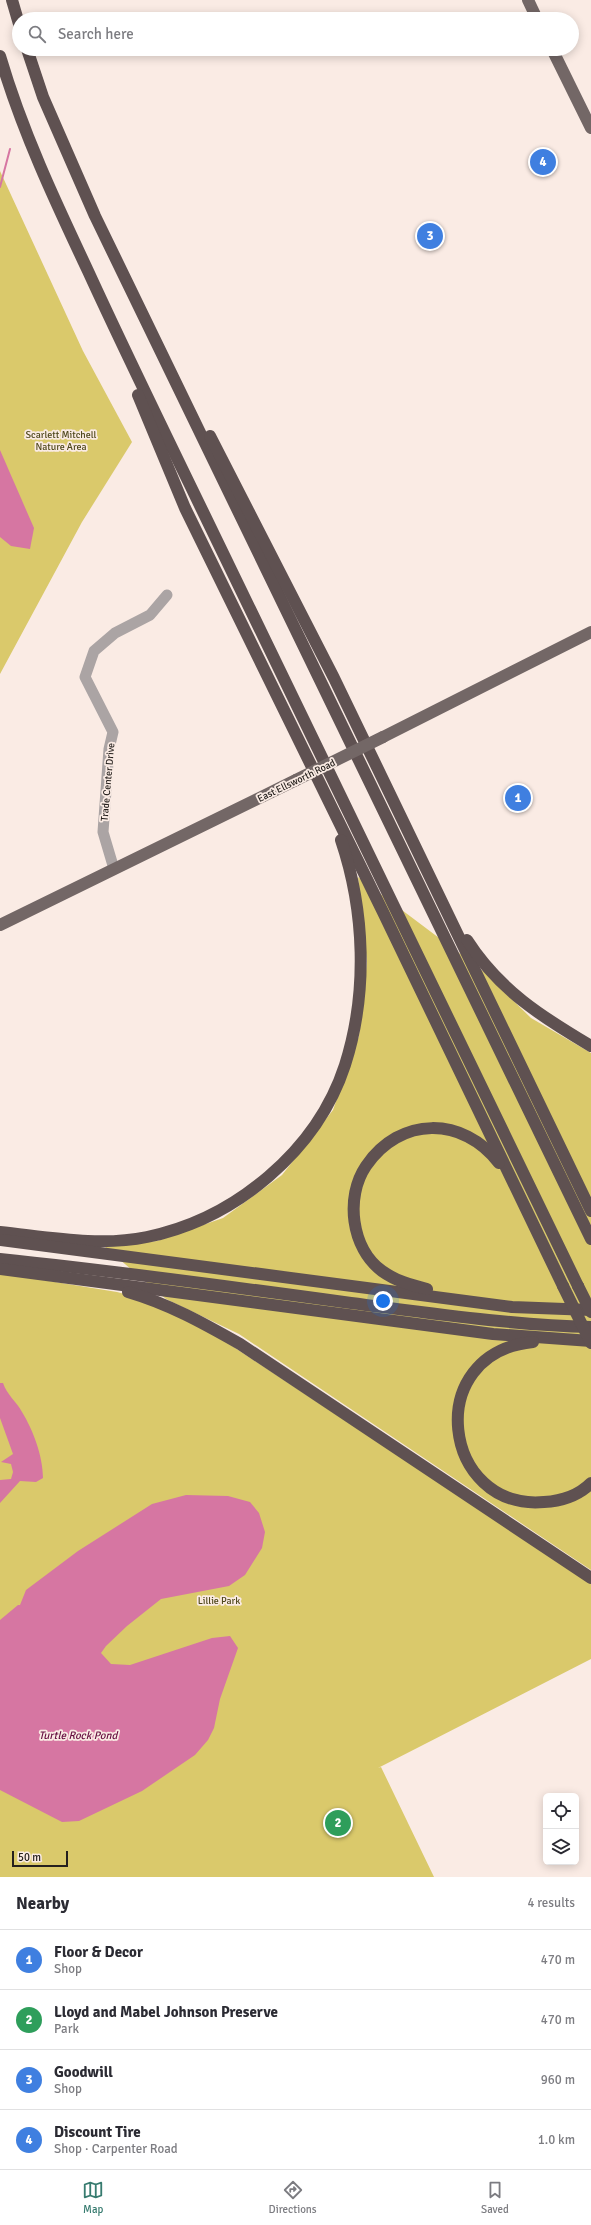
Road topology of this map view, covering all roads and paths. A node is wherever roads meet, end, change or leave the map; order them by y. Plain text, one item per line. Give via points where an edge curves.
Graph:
1 (12, 0) edge
2 (528, 0) edge
3 (16, 12) edge
4 (534, 12) edge
5 (0, 56) edge
6 (29, 56) edge
7 (555, 56) edge
8 (591, 128) edge
9 (124, 348) junction
10 (174, 380) junction
11 (167, 595) dead end
12 (591, 632) edge
13 (327, 799) junction
14 (114, 869) junction
15 (445, 906) junction
16 (0, 925) edge
17 (591, 1046) edge
18 (515, 1185) junction
19 (591, 1211) edge
20 (0, 1232) edge
21 (591, 1239) edge
22 (0, 1240) edge
23 (0, 1259) edge
24 (0, 1269) edge
25 (91, 1281) junction
26 (454, 1299) junction
27 (591, 1311) edge
28 (591, 1327) edge
29 (554, 1340) junction
30 (591, 1342) edge
31 (591, 1483) edge
32 (591, 1578) edge

1 - 3 highway
2 - 4 main road
5 - 9 highway via 28,139 46,182
6 - 10 highway via 43,97 73,169
7 - 8 main road
9 - 13 highway via 137,392 185,508
9 - 27 highway, bridge via 308,733
10 - 15 highway via 206,428 334,678
10 - 21 highway
11 - 14 street, Trade Center Drive via 150,616 116,633 94,651 85,676 113,732 109,749 103,832
12 - 14 main road, East Ellsworth Road, bridge
13 - 18 highway
13 - 20 highway via 345,853 357,908 361,949 360,998 345,1066 312,1128 284,1162 255,1188 223,1209 186,1225 146,1237 112,1241 74,1240
14 - 16 main road, East Ellsworth Road
15 - 17 highway via 475,951 514,996 541,1016
15 - 19 highway
18 - 26 highway via 482,1143 464,1133 443,1128 425,1128 406,1133 376,1152 365,1167 356,1188 353,1208 355,1228 371,1260 394,1279
18 - 30 highway, bridge
22 - 26 highway
23 - 28 highway via 477,1318
24 - 25 highway
25 - 29 highway
25 - 32 highway via 190,1315 240,1344
26 - 27 highway
29 - 30 highway
29 - 31 highway via 506,1348 492,1354 477,1368 466,1385 459,1403 458,1437 470,1466 480,1478 506,1496 536,1503 555,1501 572,1495

